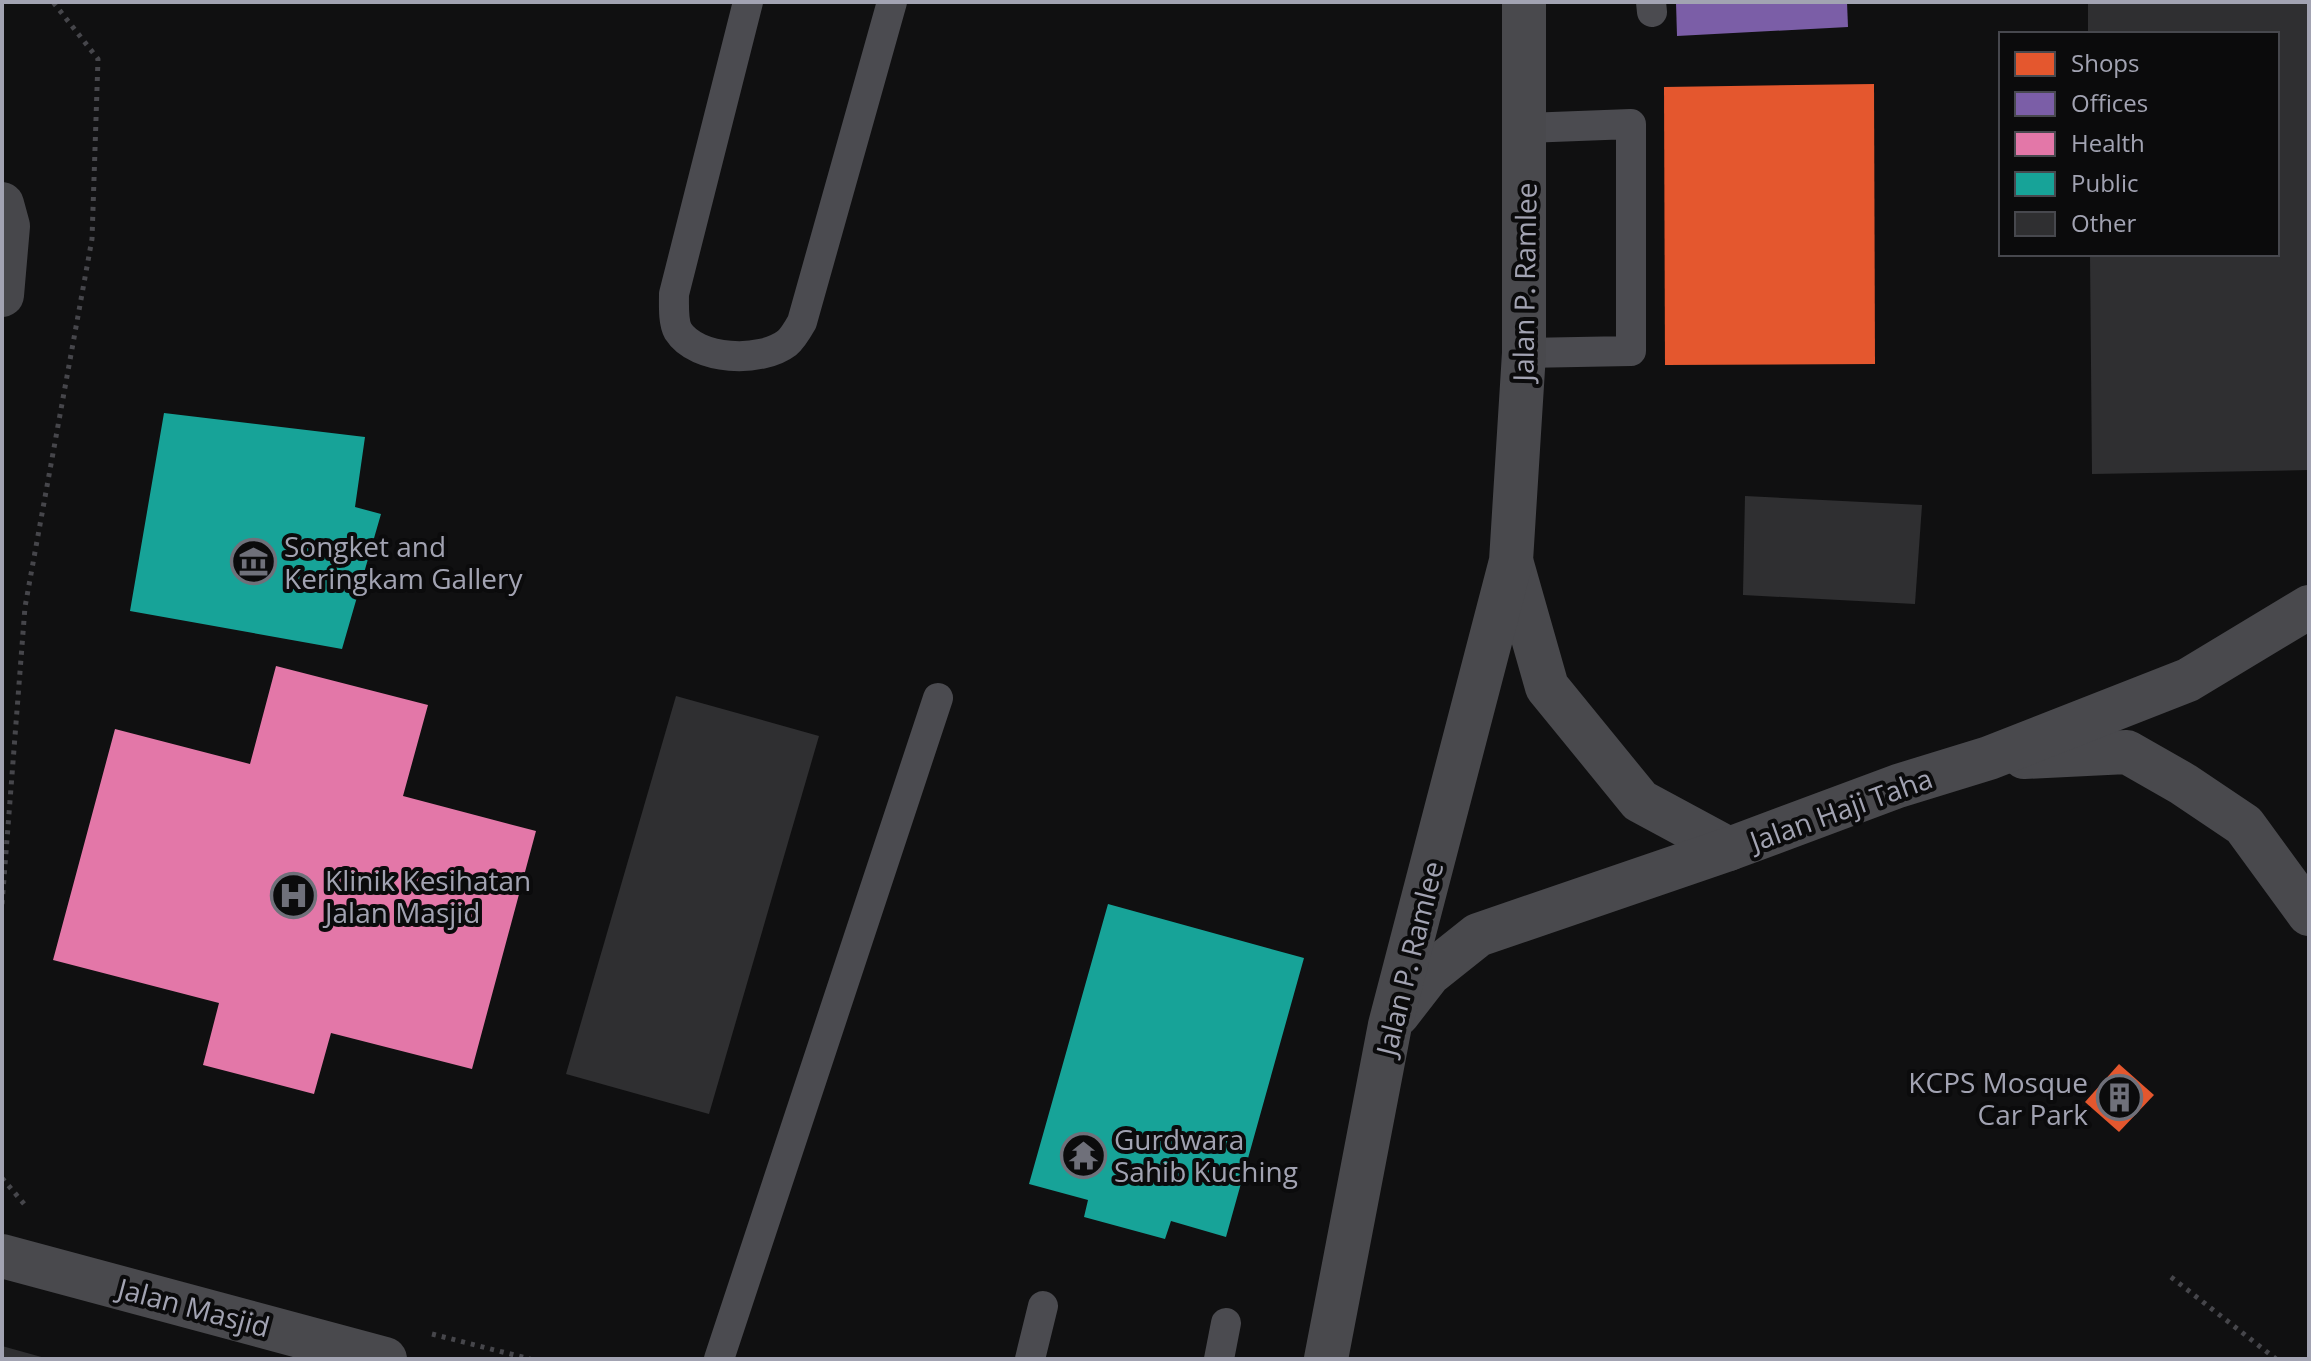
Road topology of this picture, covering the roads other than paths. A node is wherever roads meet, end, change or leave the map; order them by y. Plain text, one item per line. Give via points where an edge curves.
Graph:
1 (748, 2) edge
2 (892, 2) edge
3 (1524, 2) edge
4 (1526, 128) junction
5 (2, 204) edge
6 (2, 295) edge
7 (1524, 353) junction
8 (1511, 561) junction
9 (2309, 607) edge
10 (938, 698) dead end
11 (1989, 758) junction
12 (1729, 849) junction
13 (2309, 914) edge
14 (1390, 1025) junction
15 (2, 1256) edge
16 (1043, 1306) dead end
17 (1226, 1323) dead end
18 (385, 1359) edge
19 (719, 1359) edge
20 (1030, 1359) edge
21 (1219, 1359) edge
22 (1326, 1359) edge

1 - 2 lane via 674,294 676,328 688,345 711,355 761,355 788,343 802,322
3 - 4 main road, Jalan P. Ramlee
4 - 7 main road, Jalan P. Ramlee
4 - 7 lane via 1631,124 1631,351
5 - 6 main road via 8,226
7 - 8 main road, Jalan P. Ramlee
8 - 12 main road, Jalan P. Ramlee via 1547,687 1640,801
8 - 14 main road, Jalan P. Ramlee
9 - 11 main road, Jalan Haji Taha via 2188,680
10 - 19 lane
11 - 12 main road, Jalan Haji Taha
11 - 13 main road via 2127,752 2244,825
12 - 14 main road, Jalan Haji Taha via 1478,935 1429,974
14 - 22 main road, Jalan P. Ramlee
15 - 18 main road, Jalan Masjid
16 - 20 lane
17 - 21 lane

